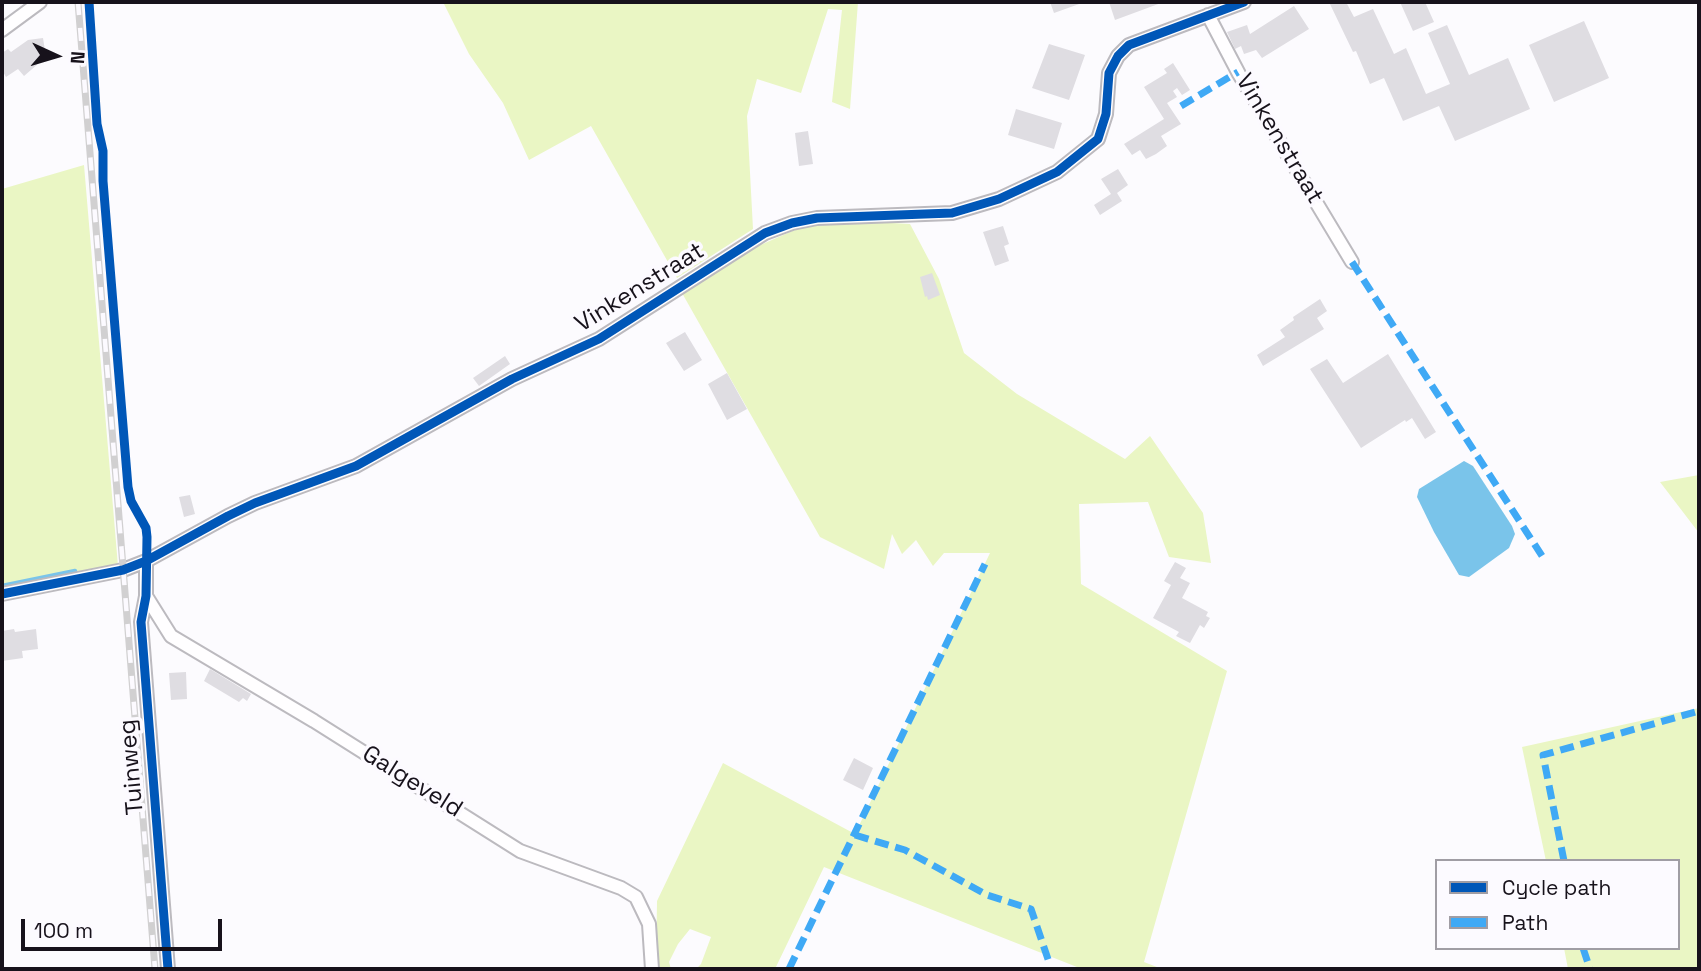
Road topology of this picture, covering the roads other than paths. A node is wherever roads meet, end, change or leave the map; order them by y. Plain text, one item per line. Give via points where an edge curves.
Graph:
1 (40, 2) edge
2 (1244, 2) edge
3 (1208, 15) junction
4 (2, 30) edge
5 (1352, 262) dead end
6 (146, 561) junction
7 (2, 594) edge
8 (146, 596) junction
9 (168, 969) edge
10 (652, 969) edge

1 - 4 street
2 - 3 street, Vinkenstraat
3 - 5 street, Vinkenstraat
3 - 6 street, Vinkenstraat via 1129,45 1118,56 1109,73 1106,114 1098,139 1057,172 999,199 952,213 817,218 765,233 599,339 512,379 356,466 246,508
6 - 7 street, Vinkenstraat via 123,570
6 - 8 street, Tuinweg
8 - 9 street, Tuinweg via 141,622 144,682
8 - 10 street, Galgeveld via 171,636 314,720 520,852 636,897 649,924

